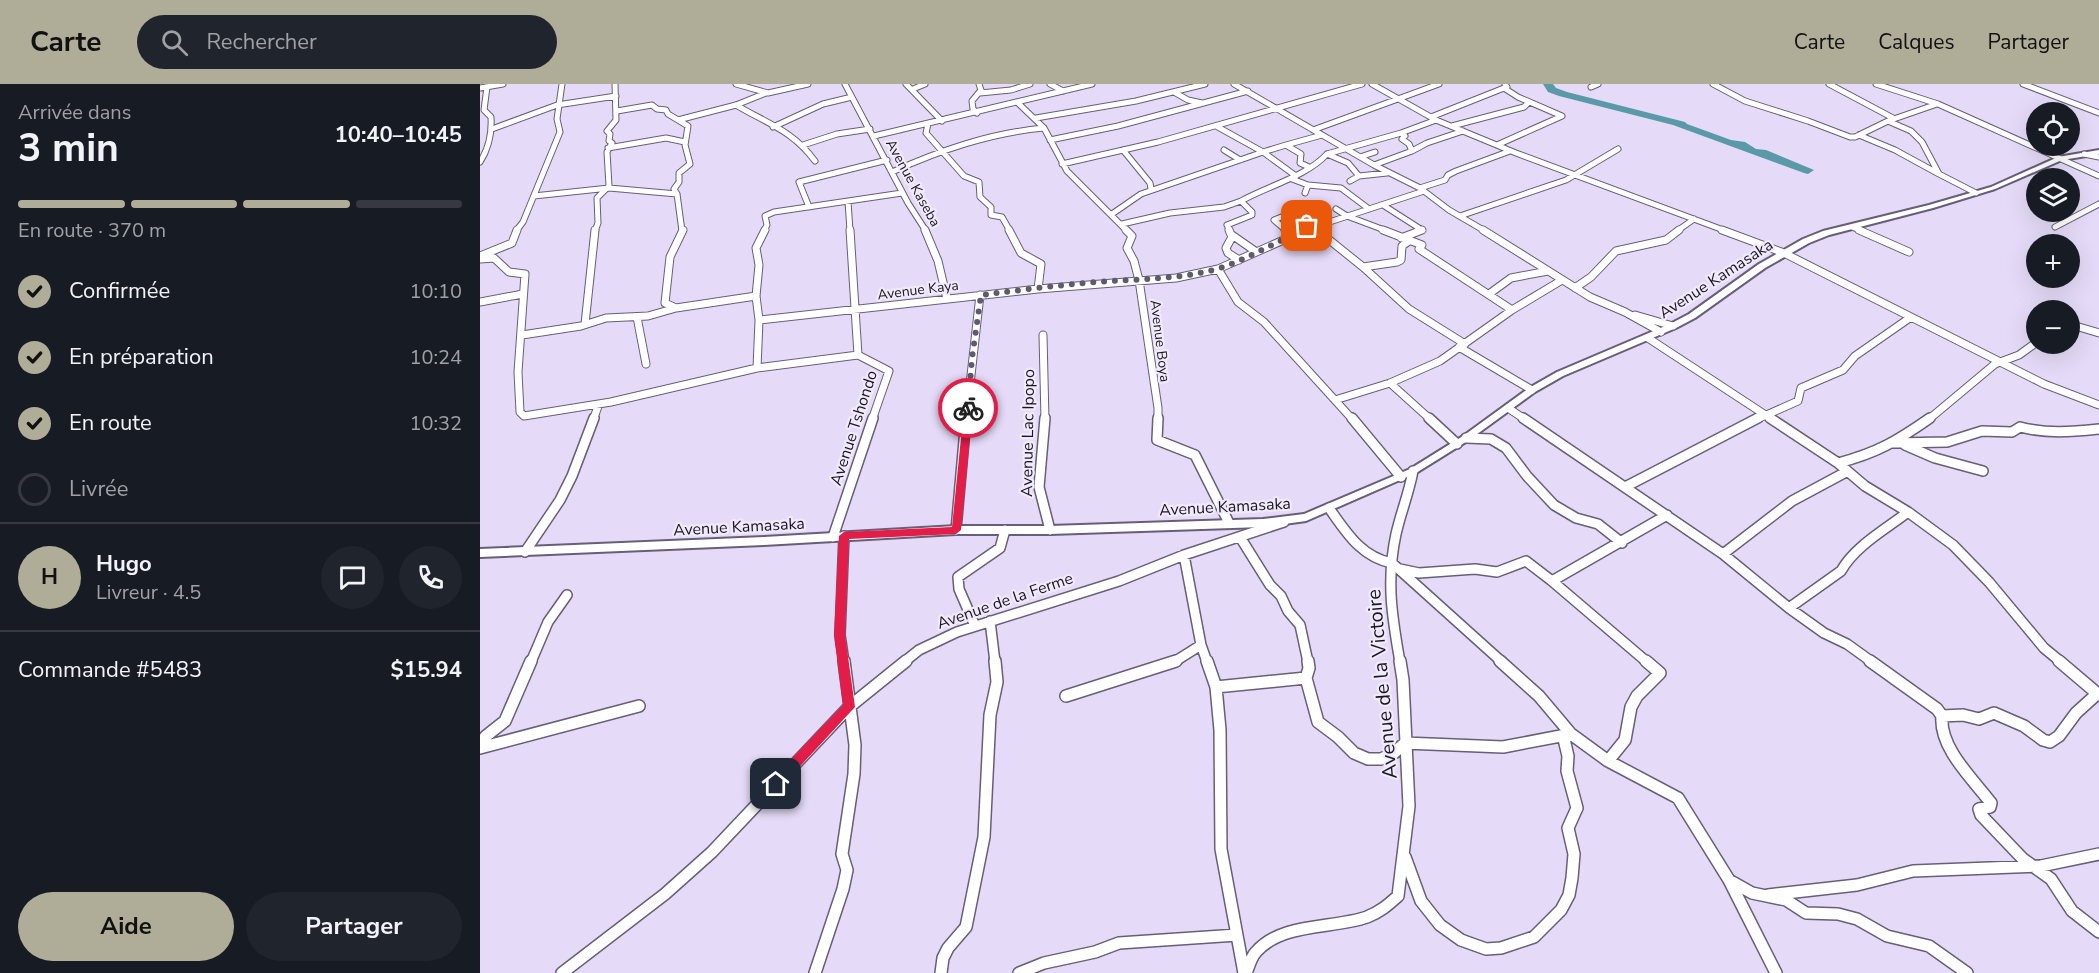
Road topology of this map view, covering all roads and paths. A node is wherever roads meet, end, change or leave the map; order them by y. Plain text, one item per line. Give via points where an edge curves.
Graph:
1 (503, 84) edge
2 (562, 84) edge
3 (615, 84) edge
4 (736, 84) edge
5 (808, 84) edge
6 (845, 84) edge
7 (906, 84) edge
8 (925, 84) edge
9 (979, 84) edge
10 (1030, 84) edge
11 (1050, 84) edge
12 (1092, 84) edge
13 (1205, 84) edge
14 (1362, 84) edge
15 (1372, 84) edge
16 (1439, 84) edge
17 (1598, 84) edge
18 (1713, 84) edge
19 (1829, 84) edge
20 (2024, 84) edge
21 (1239, 85) edge
22 (1881, 85) edge
23 (1504, 86) edge
24 (487, 87) junction
25 (1591, 87) dead end
26 (480, 88) edge
27 (913, 89) junction
28 (1063, 91) junction
29 (1248, 91) junction
30 (1174, 92) junction
31 (768, 93) junction
32 (980, 93) junction
33 (616, 96) junction
34 (783, 97) dead end
35 (852, 97) junction
36 (1398, 100) junction
37 (1529, 102) junction
38 (1018, 103) junction
39 (1203, 104) junction
40 (1938, 104) junction
41 (557, 105) junction
42 (736, 105) junction
43 (1274, 108) junction
44 (482, 110) edge
45 (617, 111) junction
46 (976, 113) junction
47 (2099, 113) edge
48 (1036, 118) junction
49 (1433, 118) junction
50 (1890, 119) junction
51 (678, 120) junction
52 (942, 121) junction
53 (928, 124) junction
54 (1216, 126) junction
55 (1452, 126) junction
56 (773, 127) junction
57 (1044, 128) junction
58 (492, 129) junction
59 (870, 129) junction
60 (1313, 130) junction
61 (1463, 131) junction
62 (1401, 133) junction
63 (1322, 135) junction
64 (1859, 135) junction
65 (874, 136) junction
66 (1050, 140) junction
67 (685, 142) junction
68 (803, 145) junction
69 (1286, 145) junction
70 (1497, 145) junction
71 (608, 148) junction
72 (1347, 148) junction
73 (1618, 149) dead end
74 (1123, 150) junction
75 (1224, 150) dead end
76 (941, 151) junction
77 (1412, 151) junction
78 (1510, 151) junction
79 (1263, 152) junction
80 (1376, 152) dead end
81 (2099, 152) edge
82 (482, 154) edge
83 (1327, 154) junction
84 (2084, 154) junction
85 (1360, 157) junction
86 (2099, 157) edge
87 (2060, 158) junction
88 (886, 160) junction
89 (1240, 160) junction
90 (815, 161) dead end
91 (480, 162) edge
92 (1062, 164) junction
93 (1374, 165) junction
94 (1309, 167) junction
95 (892, 172) junction
96 (1387, 172) junction
97 (1939, 174) junction
98 (1575, 175) junction
99 (1359, 176) junction
100 (2099, 176) edge
101 (1294, 178) junction
102 (1308, 185) junction
103 (1339, 186) junction
104 (609, 188) junction
105 (1150, 189) junction
106 (1422, 190) junction
107 (1257, 192) junction
108 (902, 193) junction
109 (1305, 193) dead end
110 (1976, 193) junction
111 (677, 194) junction
112 (534, 196) junction
113 (848, 201) junction
114 (1241, 201) junction
115 (1263, 201) dead end
116 (2099, 204) edge
117 (1383, 205) junction
118 (809, 207) junction
119 (1336, 208) dead end
120 (1370, 209) junction
121 (1112, 214) junction
122 (1289, 214) junction
123 (1347, 216) junction
124 (1460, 216) junction
125 (1694, 219) junction
126 (1122, 224) junction
127 (1321, 227) junction
128 (1852, 227) junction
129 (2055, 227) dead end
130 (1232, 235) junction
131 (1291, 235) junction
132 (1401, 238) junction
133 (1409, 241) junction
134 (497, 250) junction
135 (1255, 251) junction
136 (1909, 252) dead end
137 (1784, 253) junction
138 (480, 257) edge
139 (494, 258) junction
140 (1239, 260) junction
141 (1363, 267) junction
142 (1218, 269) junction
143 (1548, 271) junction
144 (1139, 280) junction
145 (1562, 280) junction
146 (1038, 288) junction
147 (1575, 288) junction
148 (523, 294) junction
149 (1489, 294) junction
150 (981, 295) junction
151 (756, 296) junction
152 (946, 299) junction
153 (480, 302) edge
154 (676, 308) junction
155 (853, 310) junction
156 (1512, 310) junction
157 (1624, 312) junction
158 (637, 317) junction
159 (1911, 317) junction
160 (759, 320) junction
161 (585, 324) junction
162 (1673, 326) junction
163 (2080, 327) edge
164 (1661, 332) junction
165 (2099, 333) edge
166 (1043, 335) dead end
167 (522, 336) junction
168 (1648, 338) junction
169 (1462, 346) junction
170 (2026, 349) edge
171 (858, 354) junction
172 (1999, 361) junction
173 (646, 364) dead end
174 (758, 368) junction
175 (1390, 382) junction
176 (1532, 390) junction
177 (1335, 400) junction
178 (599, 404) junction
179 (2099, 405) edge
180 (1508, 408) junction
181 (1765, 415) junction
182 (2099, 429) edge
183 (1466, 438) junction
184 (1457, 444) junction
185 (1898, 444) junction
186 (1838, 463) junction
187 (1413, 471) junction
188 (1983, 471) dead end
189 (1846, 472) junction
190 (1401, 477) junction
191 (1625, 487) junction
192 (1329, 508) junction
193 (1908, 512) junction
194 (1667, 515) junction
195 (1286, 521) junction
196 (1229, 523) junction
197 (956, 530) junction
198 (1005, 530) junction
199 (1050, 530) junction
200 (839, 536) junction
201 (1240, 537) junction
202 (1622, 543) junction
203 (525, 552) junction
204 (480, 553) edge
205 (1724, 554) junction
206 (1184, 555) junction
207 (1395, 566) junction
208 (1552, 581) junction
209 (567, 596) dead end
210 (1789, 608) junction
211 (990, 621) junction
212 (975, 626) junction
213 (1201, 645) junction
214 (1306, 678) junction
215 (1216, 687) junction
216 (2098, 694) edge
217 (1066, 696) dead end
218 (639, 706) dead end
219 (849, 707) junction
220 (1942, 716) junction
221 (1567, 734) junction
222 (481, 741) edge
223 (1405, 743) junction
224 (1608, 761) junction
225 (1404, 853) junction
226 (2099, 854) edge
227 (2033, 866) junction
228 (1729, 880) junction
229 (1768, 895) junction
230 (2099, 932) edge
231 (1237, 935) junction
232 (562, 973) edge
233 (815, 973) edge
234 (941, 973) edge
235 (1019, 973) edge
236 (1245, 973) edge
237 (1776, 973) edge
238 (1966, 973) edge

1 - 24 street
2 - 41 street
3 - 33 street
4 - 31 street
5 - 31 street
6 - 35 street, Avenue Kaseba
7 - 27 street
8 - 27 street
9 - 32 street
10 - 32 street
11 - 28 street
12 - 28 street
13 - 30 street
14 - 43 street
15 - 36 street
16 - 36 street
17 - 25 street
18 - 64 street via 1751,105 1805,119 1850,137
19 - 50 street
20 - 47 street
21 - 29 street
22 - 40 street
23 - 37 street
23 - 49 street
24 - 26 street
24 - 44 street
27 - 52 street
28 - 38 street
29 - 39 street
29 - 43 street
30 - 39 street
30 - 48 street
31 - 34 street
31 - 42 street
32 - 46 street via 972,101
33 - 41 street
33 - 45 street
35 - 56 street via 824,104
35 - 59 street, Avenue Kaseba
36 - 49 street
36 - 60 street
37 - 55 street via 1524,107
37 - 70 street via 1562,116
38 - 46 street
38 - 48 street
39 - 66 street
40 - 50 street
40 - 87 street
41 - 58 street
41 - 112 street via 560,132
42 - 51 street
42 - 56 street
43 - 54 street
43 - 60 street
44 - 58 street via 491,117
45 - 51 street via 652,105
45 - 71 street via 608,131 612,143
46 - 52 street
48 - 57 street
49 - 55 street
49 - 62 street
50 - 64 street
50 - 97 street via 1928,149
51 - 67 street via 688,126
52 - 53 street
53 - 65 street
53 - 76 street via 926,133
54 - 74 street
54 - 79 street
55 - 61 street
56 - 68 street via 783,129
57 - 66 street
57 - 76 street
58 - 82 street
59 - 65 street, Avenue Kaseba
59 - 68 street
60 - 63 street
61 - 70 street
61 - 77 street
62 - 72 street
62 - 77 street
63 - 69 street
63 - 72 street
64 - 97 street
65 - 88 street, Avenue Kaseba
66 - 92 street
67 - 71 street via 666,138
67 - 111 street via 690,164 679,173 674,189
68 - 90 street
69 - 79 street
69 - 94 street via 1302,154 1300,162
70 - 78 street
71 - 104 street
72 - 83 street
72 - 85 street
73 - 98 street
74 - 92 street
74 - 105 street via 1150,183
75 - 89 street
76 - 95 street
76 - 146 street via 964,176 979,182 980,197 991,207 991,215 1002,217 1022,253 1041,264
77 - 93 street
78 - 98 street
78 - 106 street, Avenue Kaya via 1456,171
79 - 89 street
79 - 101 street
80 - 85 street
81 - 84 street, Avenue Kamasaka
82 - 91 street
83 - 94 street via 1317,165
83 - 99 street via 1348,163
84 - 86 street
84 - 87 street, Avenue Kamasaka
85 - 93 street
87 - 100 street
87 - 110 street, Avenue Kamasaka
88 - 95 street, Avenue Kaseba
88 - 118 street via 799,182
89 - 105 street
92 - 121 street
93 - 96 street
94 - 101 street
95 - 108 street, Avenue Kaseba
96 - 99 street
96 - 106 street
97 - 110 street
98 - 124 street
98 - 125 street
99 - 103 street via 1351,184
101 - 102 street
101 - 107 street
102 - 103 street
102 - 109 street
103 - 120 street
104 - 111 street
104 - 112 street
104 - 161 street via 597,198 598,223
105 - 121 street
106 - 117 street, Avenue Kaya
106 - 124 street
107 - 114 street
107 - 115 street
108 - 113 street
108 - 152 street, Avenue Kaseba via 932,244
110 - 128 street, Avenue Kamasaka
111 - 154 street via 683,229 670,257 663,301
112 - 134 street via 512,243
113 - 118 street
113 - 155 street, Avenue Tshondo
114 - 126 street
114 - 130 street via 1252,215 1227,225
116 - 129 street
117 - 120 street, Avenue Kaya
117 - 132 street via 1422,230
118 - 151 street via 765,216 767,225 756,248
119 - 123 street
120 - 123 street, Avenue Kaya
121 - 126 street
122 - 127 street via 1307,226
122 - 127 street via 1307,210
122 - 131 street via 1274,220
123 - 127 street, Avenue Kaya
123 - 132 street
124 - 143 street
125 - 137 street
125 - 147 street via 1666,240 1616,251
126 - 144 street, Avenue Boya via 1132,236 1127,248
127 - 131 street, Avenue Kaya
127 - 141 street
128 - 136 street
128 - 137 street, Avenue Kamasaka via 1814,237
130 - 135 street
130 - 140 street via 1226,248 1228,254
131 - 135 street, Avenue Kaya
132 - 133 street
133 - 141 street via 1402,246 1401,260 1395,264
133 - 149 street via 1422,245 1419,249 1434,260
134 - 138 street
134 - 139 street
135 - 140 street, Avenue Kaya
137 - 159 street
137 - 162 street, Avenue Kamasaka
138 - 139 street
139 - 148 street via 509,272 525,274
140 - 142 street, Avenue Kaya
141 - 169 street via 1409,309
142 - 144 street, Avenue Kaya
142 - 177 street via 1238,302 1264,322
143 - 145 street
143 - 149 street via 1517,275
144 - 146 street, Avenue Kaya
144 - 196 street, Avenue Boya via 1158,408 1157,440 1195,455
145 - 147 street
145 - 156 street
146 - 150 street, Avenue Kaya
147 - 157 street
148 - 153 street
148 - 167 street
149 - 156 street
150 - 152 street, Avenue Kaya
150 - 197 street
151 - 154 street
151 - 160 street
152 - 155 street, Avenue Kaya
154 - 158 street
155 - 160 street, Avenue Kaya
155 - 171 street, Avenue Tshondo
156 - 169 street
157 - 162 street
157 - 164 street
158 - 161 street via 606,318
158 - 173 street
159 - 172 street
159 - 181 street via 1855,356 1843,370 1801,388 1798,401
160 - 174 street
161 - 167 street
162 - 164 street, Avenue Kamasaka
163 - 165 street
164 - 168 street, Avenue Kamasaka
166 - 199 street, Avenue Lac Ipopo via 1045,429 1039,487
167 - 178 street via 518,372 521,414
168 - 176 street, Avenue Kamasaka via 1577,366
168 - 181 street
169 - 175 street via 1428,368
169 - 176 street
170 - 172 street
171 - 174 street
171 - 200 street, Avenue Tshondo via 889,371
172 - 179 street
172 - 185 street
174 - 178 street
175 - 177 street
175 - 184 street
176 - 180 street, Avenue Kamasaka
177 - 190 street
178 - 203 street via 572,476
180 - 183 street, Avenue Kamasaka
180 - 191 street
181 - 186 street
181 - 191 street
182 - 185 street via 2063,433 2020,427 2012,432 1982,431 1947,442
183 - 184 street, Avenue Kamasaka
183 - 202 street via 1491,440 1506,448 1554,505 1576,518 1598,524
184 - 187 street, Avenue Kamasaka
185 - 186 street
185 - 188 street
186 - 189 street
187 - 190 street, Avenue Kamasaka
187 - 207 street, Avenue de la Victoire via 1396,534
189 - 193 street
189 - 205 street via 1792,501
190 - 192 street, Avenue Kamasaka
191 - 194 street
192 - 195 street, Avenue Kamasaka
192 - 207 street via 1370,558
193 - 210 street via 1860,549 1841,571
193 - 216 street via 1965,556 2044,648
194 - 202 street
194 - 205 street
195 - 196 street, Avenue Kamasaka
195 - 201 street, Avenue de la Ferme
196 - 199 street, Avenue Kamasaka
197 - 198 street, Avenue Kamasaka
197 - 200 street, Avenue Kamasaka
198 - 199 street, Avenue Kamasaka
198 - 212 street via 1000,548 958,577
200 - 203 street, Avenue Kamasaka
200 - 219 street via 840,635
201 - 206 street, Avenue de la Ferme
201 - 214 street via 1300,625 1308,661
202 - 208 street
203 - 204 street, Avenue Kamasaka
205 - 210 street
206 - 211 street, Avenue de la Ferme
206 - 213 street
207 - 208 street via 1419,573 1475,569 1497,572 1526,561
207 - 221 street via 1539,696
207 - 223 street, Avenue de la Victoire via 1390,603 1403,680
208 - 224 street via 1660,673 1637,696 1625,740
209 - 222 street via 549,622 505,721
210 - 220 street via 1884,669 1932,704
211 - 212 street, Avenue de la Ferme
211 - 234 street via 997,682 990,715 984,837 966,927 948,948
212 - 219 street, Avenue de la Ferme via 919,650
213 - 215 street
213 - 217 street via 1173,663
214 - 215 street
214 - 223 street via 1318,722 1356,755 1384,759
215 - 231 street via 1221,849
216 - 220 street via 2050,742 1994,713 1979,719
218 - 222 street
219 - 232 street, Avenue de la Ferme via 712,852 665,894
219 - 233 street via 855,745 842,854 847,870
220 - 227 street via 1941,728 1957,759 1991,803 1990,807 1979,809 1981,815
221 - 223 street via 1503,747
221 - 224 street
221 - 225 street via 1567,771 1577,808 1568,828 1574,854 1572,878 1561,910 1534,937 1486,949 1461,940 1440,925 1421,901
223 - 225 street, Avenue de la Victoire via 1409,806
224 - 228 street via 1678,798
225 - 236 street, Avenue de la Victoire via 1394,902 1370,915 1266,943 1256,952
226 - 227 street
227 - 229 street via 1913,871 1857,885
227 - 230 street via 2051,879 2072,911
228 - 229 street via 1752,893
228 - 237 street
229 - 238 street via 1786,900 1806,913 1857,919 1887,936 1929,946
231 - 235 street via 1119,943 1046,961
231 - 236 street

